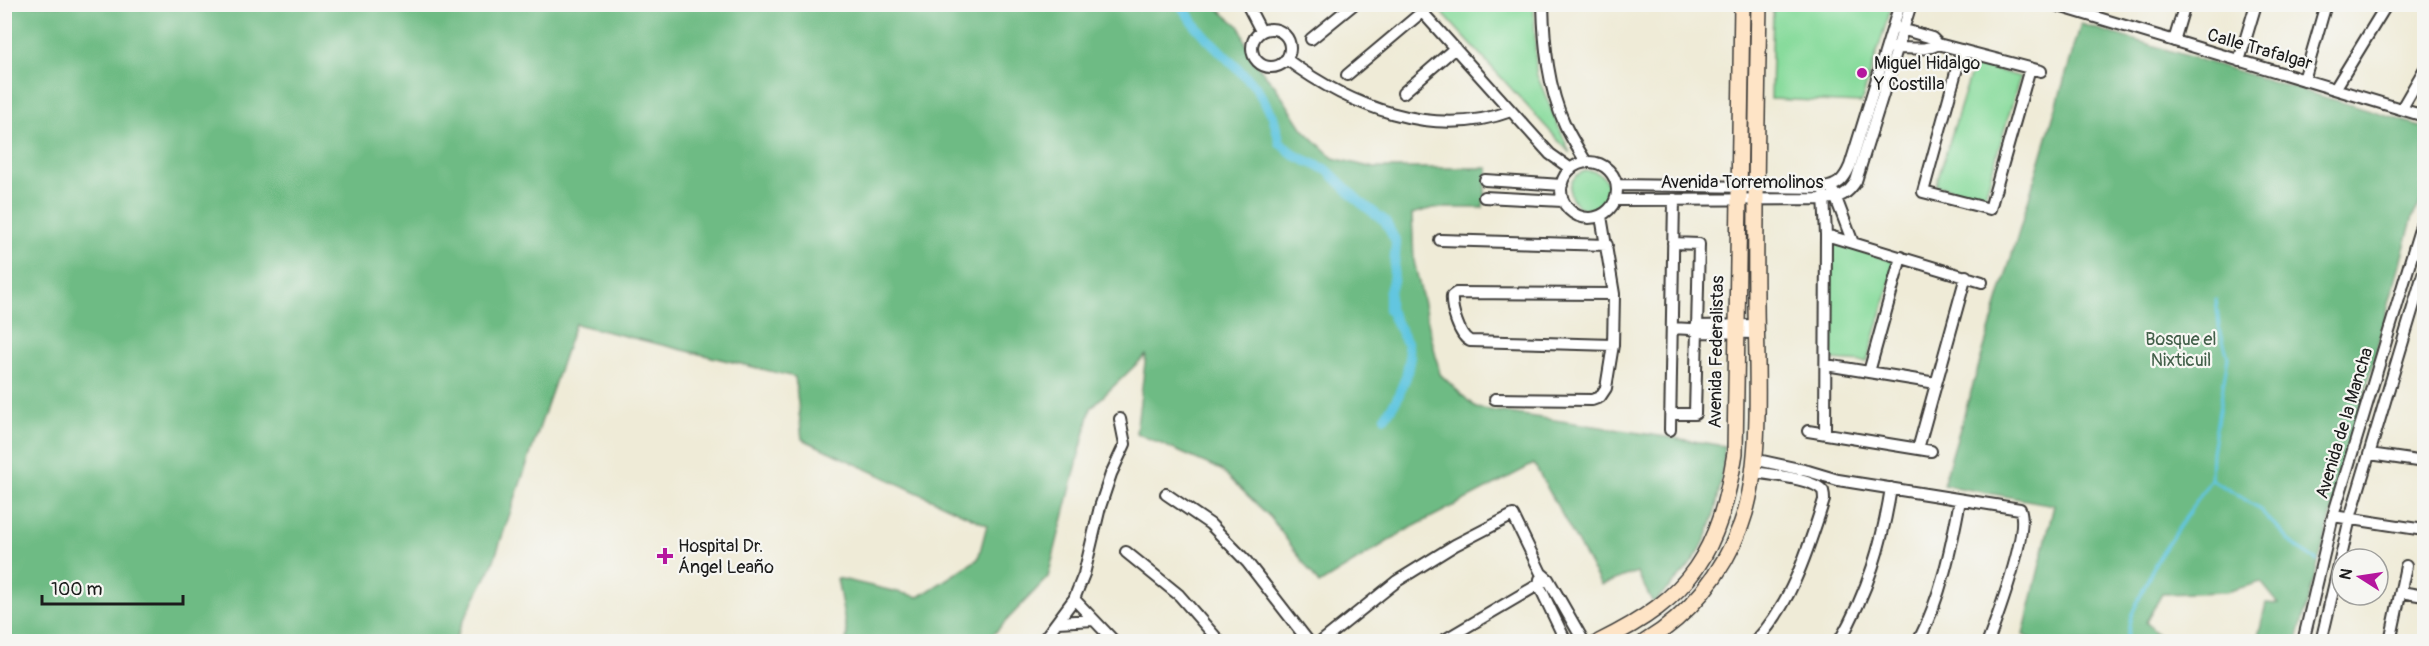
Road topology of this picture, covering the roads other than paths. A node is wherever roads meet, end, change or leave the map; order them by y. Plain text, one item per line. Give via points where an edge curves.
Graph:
1 (1246, 4) edge
2 (1354, 4) edge
3 (1543, 4) edge
4 (1742, 4) edge
5 (1759, 4) edge
6 (1900, 4) edge
7 (1911, 4) edge
8 (2052, 4) edge
9 (2185, 4) edge
10 (2256, 4) edge
11 (2326, 4) edge
12 (2387, 4) edge
13 (1419, 8) edge
14 (1898, 28) junction
15 (1261, 31) junction
16 (1311, 39) dead end
17 (2174, 41) junction
18 (1938, 44) junction
19 (1455, 48) junction
20 (1892, 48) junction
21 (1962, 50) junction
22 (1286, 59) junction
23 (2239, 61) junction
24 (2424, 70) edge
25 (1347, 75) dead end
26 (2304, 80) junction
27 (2335, 89) junction
28 (1402, 93) dead end
29 (2402, 108) junction
30 (1511, 111) junction
31 (2424, 116) edge
32 (1586, 162) junction
33 (1571, 169) junction
34 (1485, 180) dead end
35 (1562, 185) junction
36 (1617, 185) junction
37 (1828, 187) junction
38 (1739, 192) junction
39 (1755, 193) junction
40 (1484, 197) dead end
41 (1674, 199) junction
42 (1830, 199) junction
43 (1616, 200) junction
44 (1563, 201) junction
45 (1601, 216) junction
46 (2424, 216) edge
47 (1826, 235) junction
48 (1440, 240) dead end
49 (1673, 243) junction
50 (1853, 243) junction
51 (1607, 245) junction
52 (1901, 257) junction
53 (2424, 271) edge
54 (1966, 276) junction
55 (1982, 282) dead end
56 (1614, 294) junction
57 (1672, 328) junction
58 (1695, 329) junction
59 (1736, 329) junction
60 (1756, 329) junction
61 (1613, 345) junction
62 (1826, 365) junction
63 (1869, 372) junction
64 (1936, 383) junction
65 (1495, 399) dead end
66 (1671, 414) junction
67 (1120, 419) dead end
68 (1671, 430) dead end
69 (1808, 432) dead end
70 (1825, 434) junction
71 (1918, 449) junction
72 (1931, 451) dead end
73 (2370, 454) junction
74 (2424, 462) edge
75 (1780, 464) junction
76 (1753, 465) junction
77 (1778, 476) junction
78 (1891, 488) junction
79 (1166, 494) dead end
80 (1960, 500) junction
81 (2332, 516) junction
82 (2350, 518) junction
83 (2424, 530) edge
84 (1126, 552) dead end
85 (2406, 566) dead end
86 (1542, 579) junction
87 (2401, 592) junction
88 (2424, 596) edge
89 (1074, 599) junction
90 (1094, 620) junction
91 (1056, 622) junction
92 (1577, 629) junction
93 (1565, 639) edge
94 (1042, 642) edge
95 (1114, 642) edge
96 (1220, 642) edge
97 (1309, 642) edge
98 (1321, 642) edge
99 (1441, 642) edge
100 (1584, 642) edge
101 (1599, 642) edge
102 (1645, 642) edge
103 (1755, 642) edge
104 (1839, 642) edge
105 (1918, 642) edge
106 (1988, 642) edge
107 (2303, 642) edge
108 (2321, 642) edge
109 (2390, 642) edge

1 - 15 street
2 - 16 street
3 - 32 street via 1551,83 1564,124
4 - 38 street, Avenida Federalistas
5 - 39 street
6 - 14 street, Avenida Torremolinos
7 - 14 street, Avenida Torremolinos
8 - 17 street, Calle Trafalgar
9 - 17 street
10 - 23 street
11 - 26 street
12 - 27 street
13 - 19 street
13 - 25 street
14 - 18 street via 1932,38
14 - 20 street, Avenida Torremolinos
15 - 22 street via 1282,32 1290,45
15 - 22 street via 1252,43 1259,64 1274,67
17 - 23 street, Calle Trafalgar
18 - 20 street via 1930,49
18 - 21 street
19 - 28 street
19 - 30 street
20 - 37 street, Avenida Torremolinos via 1845,177
20 - 42 street, Avenida Torremolinos via 1856,181 1850,190
21 - 21 street via 2035,69 1989,209 1923,192
22 - 30 street via 1347,98 1392,113 1452,122
23 - 26 street, Calle Trafalgar
24 - 29 street
26 - 27 street, Calle Trafalgar
27 - 29 street, Calle Trafalgar
29 - 31 street, Calle Trafalgar
30 - 33 street via 1550,154
32 - 33 street
32 - 36 street via 1606,168
33 - 35 street
34 - 35 street
35 - 44 street
36 - 38 street, Avenida Torremolinos
36 - 43 street
37 - 39 street, Avenida Torremolinos
37 - 42 street
38 - 39 street, Avenida Torremolinos
38 - 41 street, Avenida Torremolinos
38 - 59 street, Avenida Federalistas
39 - 42 street, Avenida Torremolinos
39 - 60 street
40 - 44 street
41 - 43 street, Avenida Torremolinos
41 - 49 street
42 - 47 street
42 - 50 street
43 - 45 street
44 - 45 street via 1579,217
45 - 51 street
46 - 81 street, Avenida de la Mancha
47 - 50 street
47 - 62 street
48 - 51 street
49 - 57 street
49 - 58 street via 1699,244
50 - 52 street
51 - 56 street
52 - 54 street
52 - 63 street
53 - 73 street, Avenida de la Mancha
54 - 55 street
54 - 64 street
56 - 61 street
56 - 61 street via 1456,293 1451,302 1462,334 1470,341
57 - 58 street
57 - 66 street
58 - 59 street
58 - 66 street via 1695,414
59 - 60 street
59 - 101 street, Avenida Federalistas via 1735,453 1729,490 1710,547 1696,570 1662,605
60 - 76 street
61 - 65 street via 1606,388 1600,397
62 - 63 street
62 - 70 street
63 - 64 street
64 - 71 street
66 - 68 street
67 - 89 street via 1125,444 1100,507
69 - 70 street
70 - 71 street
71 - 72 street
73 - 74 street
73 - 82 street, Avenida de la Mancha
75 - 76 street
75 - 77 street
75 - 78 street via 1838,480
76 - 77 street
76 - 102 street via 1742,523 1713,579 1669,626
77 - 103 street via 1821,488 1824,500 1804,561 1785,600
78 - 80 street
78 - 104 street via 1872,574
79 - 97 street via 1210,524 1247,562
80 - 105 street via 1940,589
80 - 106 street via 2017,508 2023,517 2003,602
81 - 82 street
81 - 107 street, Avenida de la Mancha
82 - 83 street
82 - 108 street, Avenida de la Mancha
84 - 96 street via 1179,595
85 - 87 street
86 - 92 street
86 - 93 street
86 - 98 street via 1513,515 1397,581
86 - 99 street
87 - 88 street
87 - 109 street
89 - 90 street
89 - 91 street
90 - 91 street
90 - 95 street
91 - 94 street
92 - 93 street
92 - 100 street

